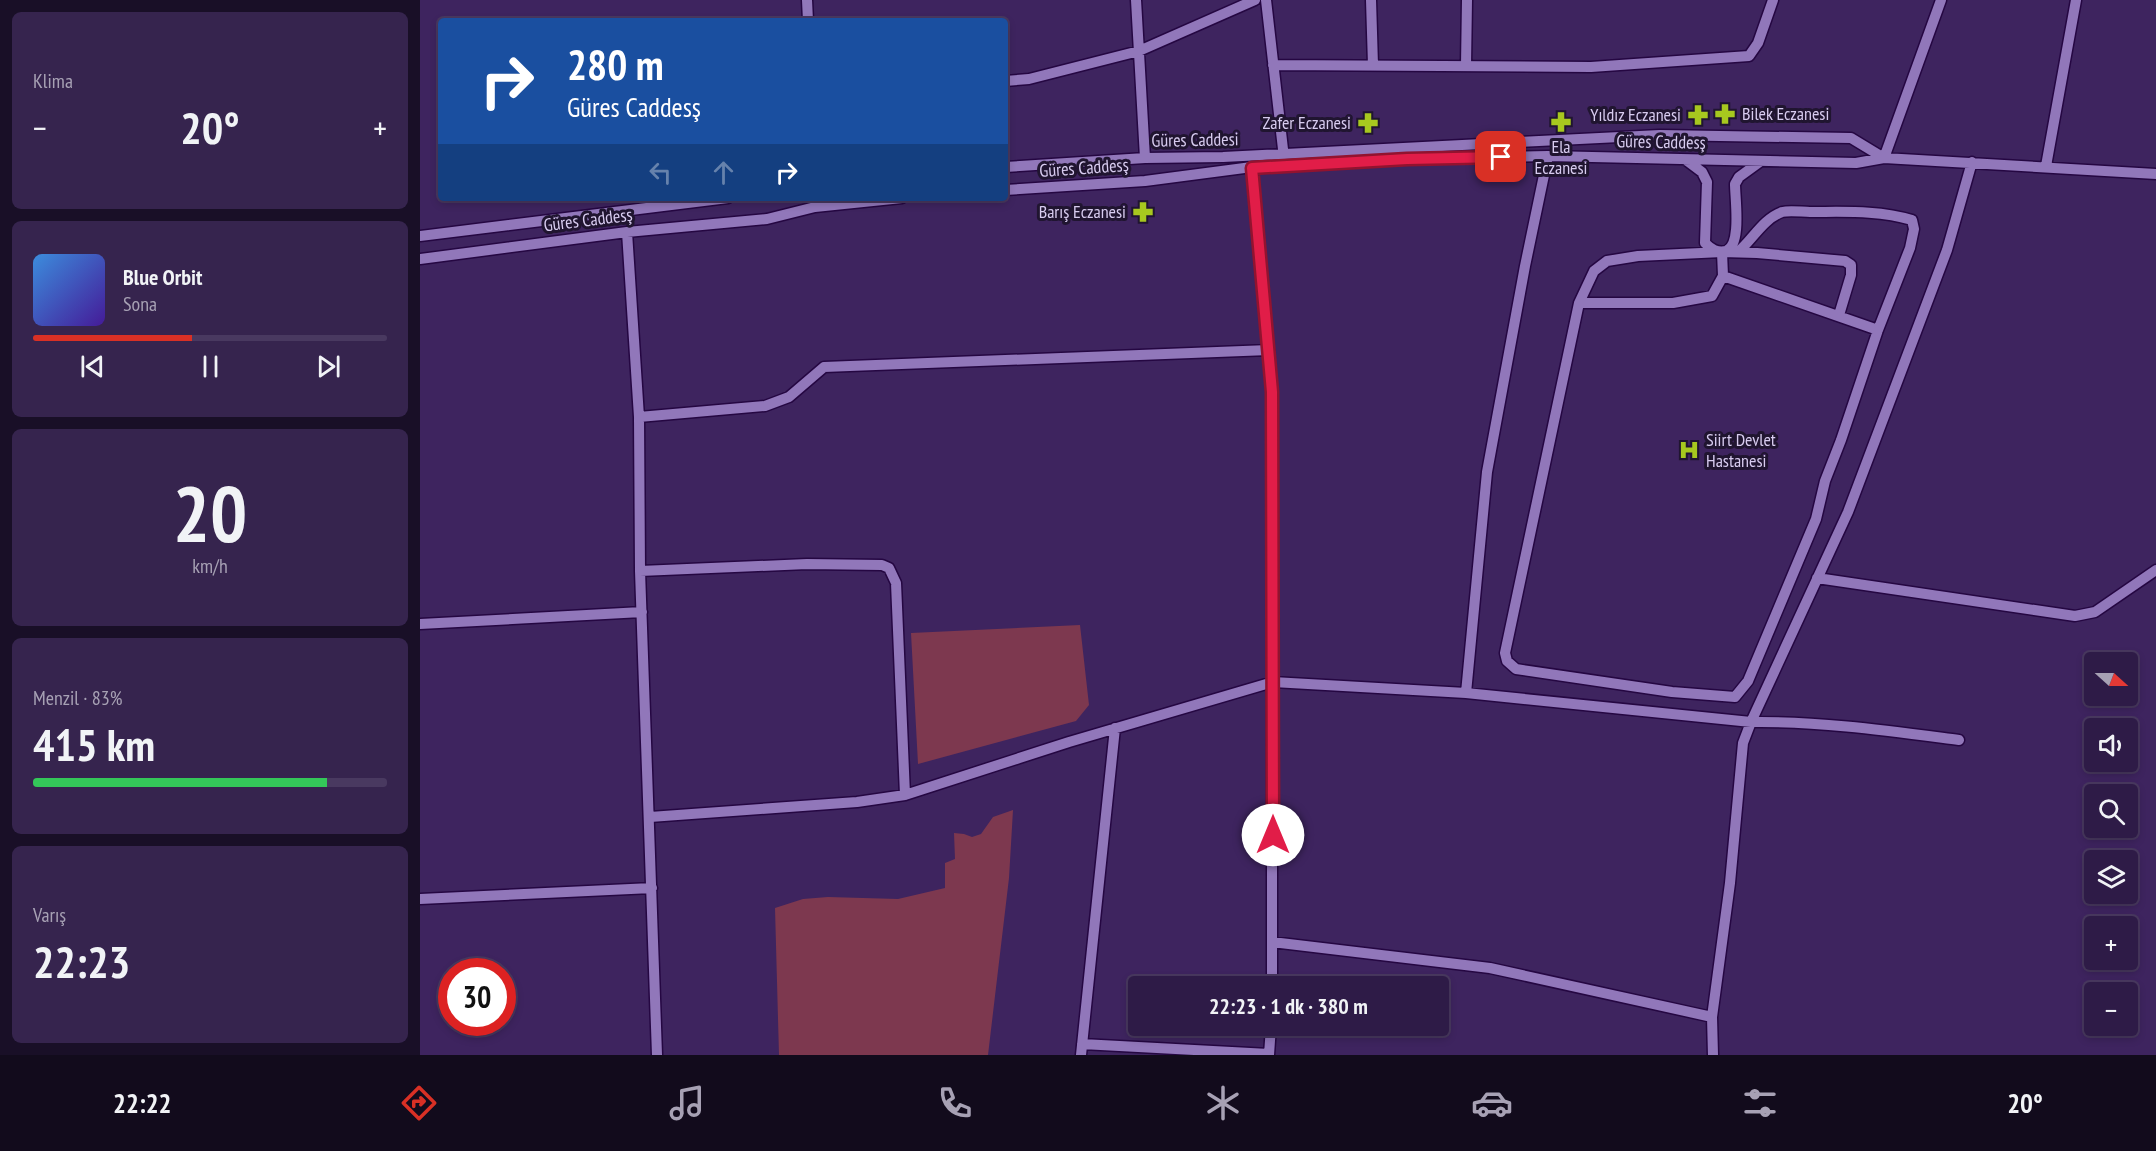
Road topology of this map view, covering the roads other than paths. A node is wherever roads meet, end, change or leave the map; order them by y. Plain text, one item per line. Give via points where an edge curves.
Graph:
1 (807, 0) edge
2 (1136, 0) edge
3 (1255, 0) edge
4 (1266, 0) edge
5 (1371, 0) edge
6 (1467, 0) edge
7 (1773, 0) edge
8 (1941, 0) edge
9 (2076, 0) edge
10 (808, 18) edge
11 (1139, 51) junction
12 (1273, 64) junction
13 (1373, 65) junction
14 (1466, 65) junction
15 (1008, 81) edge
16 (1284, 153) junction
17 (1548, 156) junction
18 (1145, 158) junction
19 (1884, 158) junction
20 (1686, 159) junction
21 (1761, 161) junction
22 (1972, 162) junction
23 (1285, 166) junction
24 (2046, 166) junction
25 (1008, 167) edge
26 (1252, 168) junction
27 (2156, 174) edge
28 (1008, 190) edge
29 (704, 201) edge
30 (837, 201) edge
31 (815, 202) edge
32 (627, 232) junction
33 (420, 236) edge
34 (1722, 252) junction
35 (1738, 252) junction
36 (420, 259) edge
37 (1723, 276) junction
38 (1579, 303) junction
39 (1839, 315) junction
40 (1878, 330) junction
41 (1269, 350) junction
42 (639, 417) junction
43 (2156, 570) edge
44 (640, 571) junction
45 (1817, 578) junction
46 (642, 612) junction
47 (420, 624) edge
48 (1273, 682) junction
49 (1466, 693) junction
50 (1751, 722) junction
51 (1115, 728) junction
52 (1959, 740) dead end
53 (905, 795) junction
54 (650, 817) junction
55 (652, 888) junction
56 (420, 899) edge
57 (1272, 942) junction
58 (1272, 976) edge
59 (1712, 1017) junction
60 (1270, 1036) edge
61 (1081, 1050) edge
62 (1269, 1054) edge
63 (657, 1055) edge
64 (1713, 1055) edge

1 - 10 street
2 - 11 street
3 - 11 street
4 - 12 street
5 - 13 street
6 - 14 street
7 - 14 street via 1758,43 1749,56 1592,68
8 - 19 street
9 - 24 street
11 - 15 street
11 - 18 street
12 - 13 street
12 - 16 street
13 - 14 street
16 - 18 street, Güres Caddesi
16 - 19 street, Güres Caddesi via 1660,135 1851,138
16 - 23 street
17 - 20 street, Güres Caddesş
17 - 23 street, Güres Caddesş
17 - 49 street via 1487,472
18 - 25 street, Güres Caddesi
19 - 21 street, Güres Caddesş via 1856,163
19 - 22 street, Güres Caddesş
20 - 21 street, Güres Caddesş
20 - 34 street via 1702,172 1707,182 1705,243
21 - 34 street via 1735,184 1736,240 1731,249
22 - 24 street, Güres Caddesş
22 - 45 street via 1947,250 1848,512
23 - 26 street, Güres Caddesş
24 - 27 street, Güres Caddesş
26 - 28 street, Güres Caddesş via 1145,181
26 - 41 street
29 - 33 street
30 - 31 street, Güres Caddesş
31 - 32 street, Güres Caddesş via 767,219
32 - 36 street, Güres Caddesş
32 - 42 street
34 - 35 street
34 - 37 street
34 - 38 street via 1607,261 1594,271
35 - 39 street via 1845,261 1851,265 1851,275
35 - 40 street via 1767,220 1784,212 1869,212 1912,220 1910,248
37 - 38 street via 1712,296 1698,299 1673,303
37 - 39 street
38 - 40 street via 1505,653 1516,669 1672,692 1735,697 1748,681 1816,519 1825,481
39 - 40 street
41 - 42 street via 824,367 789,397 765,406
41 - 48 street
42 - 44 street
43 - 45 street via 2095,612 2074,616
44 - 46 street
44 - 53 street via 807,564 889,568 896,583
45 - 50 street
46 - 47 street
46 - 54 street
48 - 49 street
48 - 51 street
48 - 57 street
49 - 50 street
50 - 52 street via 1881,729
50 - 59 street via 1743,743
51 - 53 street
51 - 61 street
53 - 54 street
54 - 55 street
55 - 56 street
55 - 63 street
57 - 58 street
57 - 59 street via 1490,968
59 - 64 street
60 - 62 street
61 - 62 street

